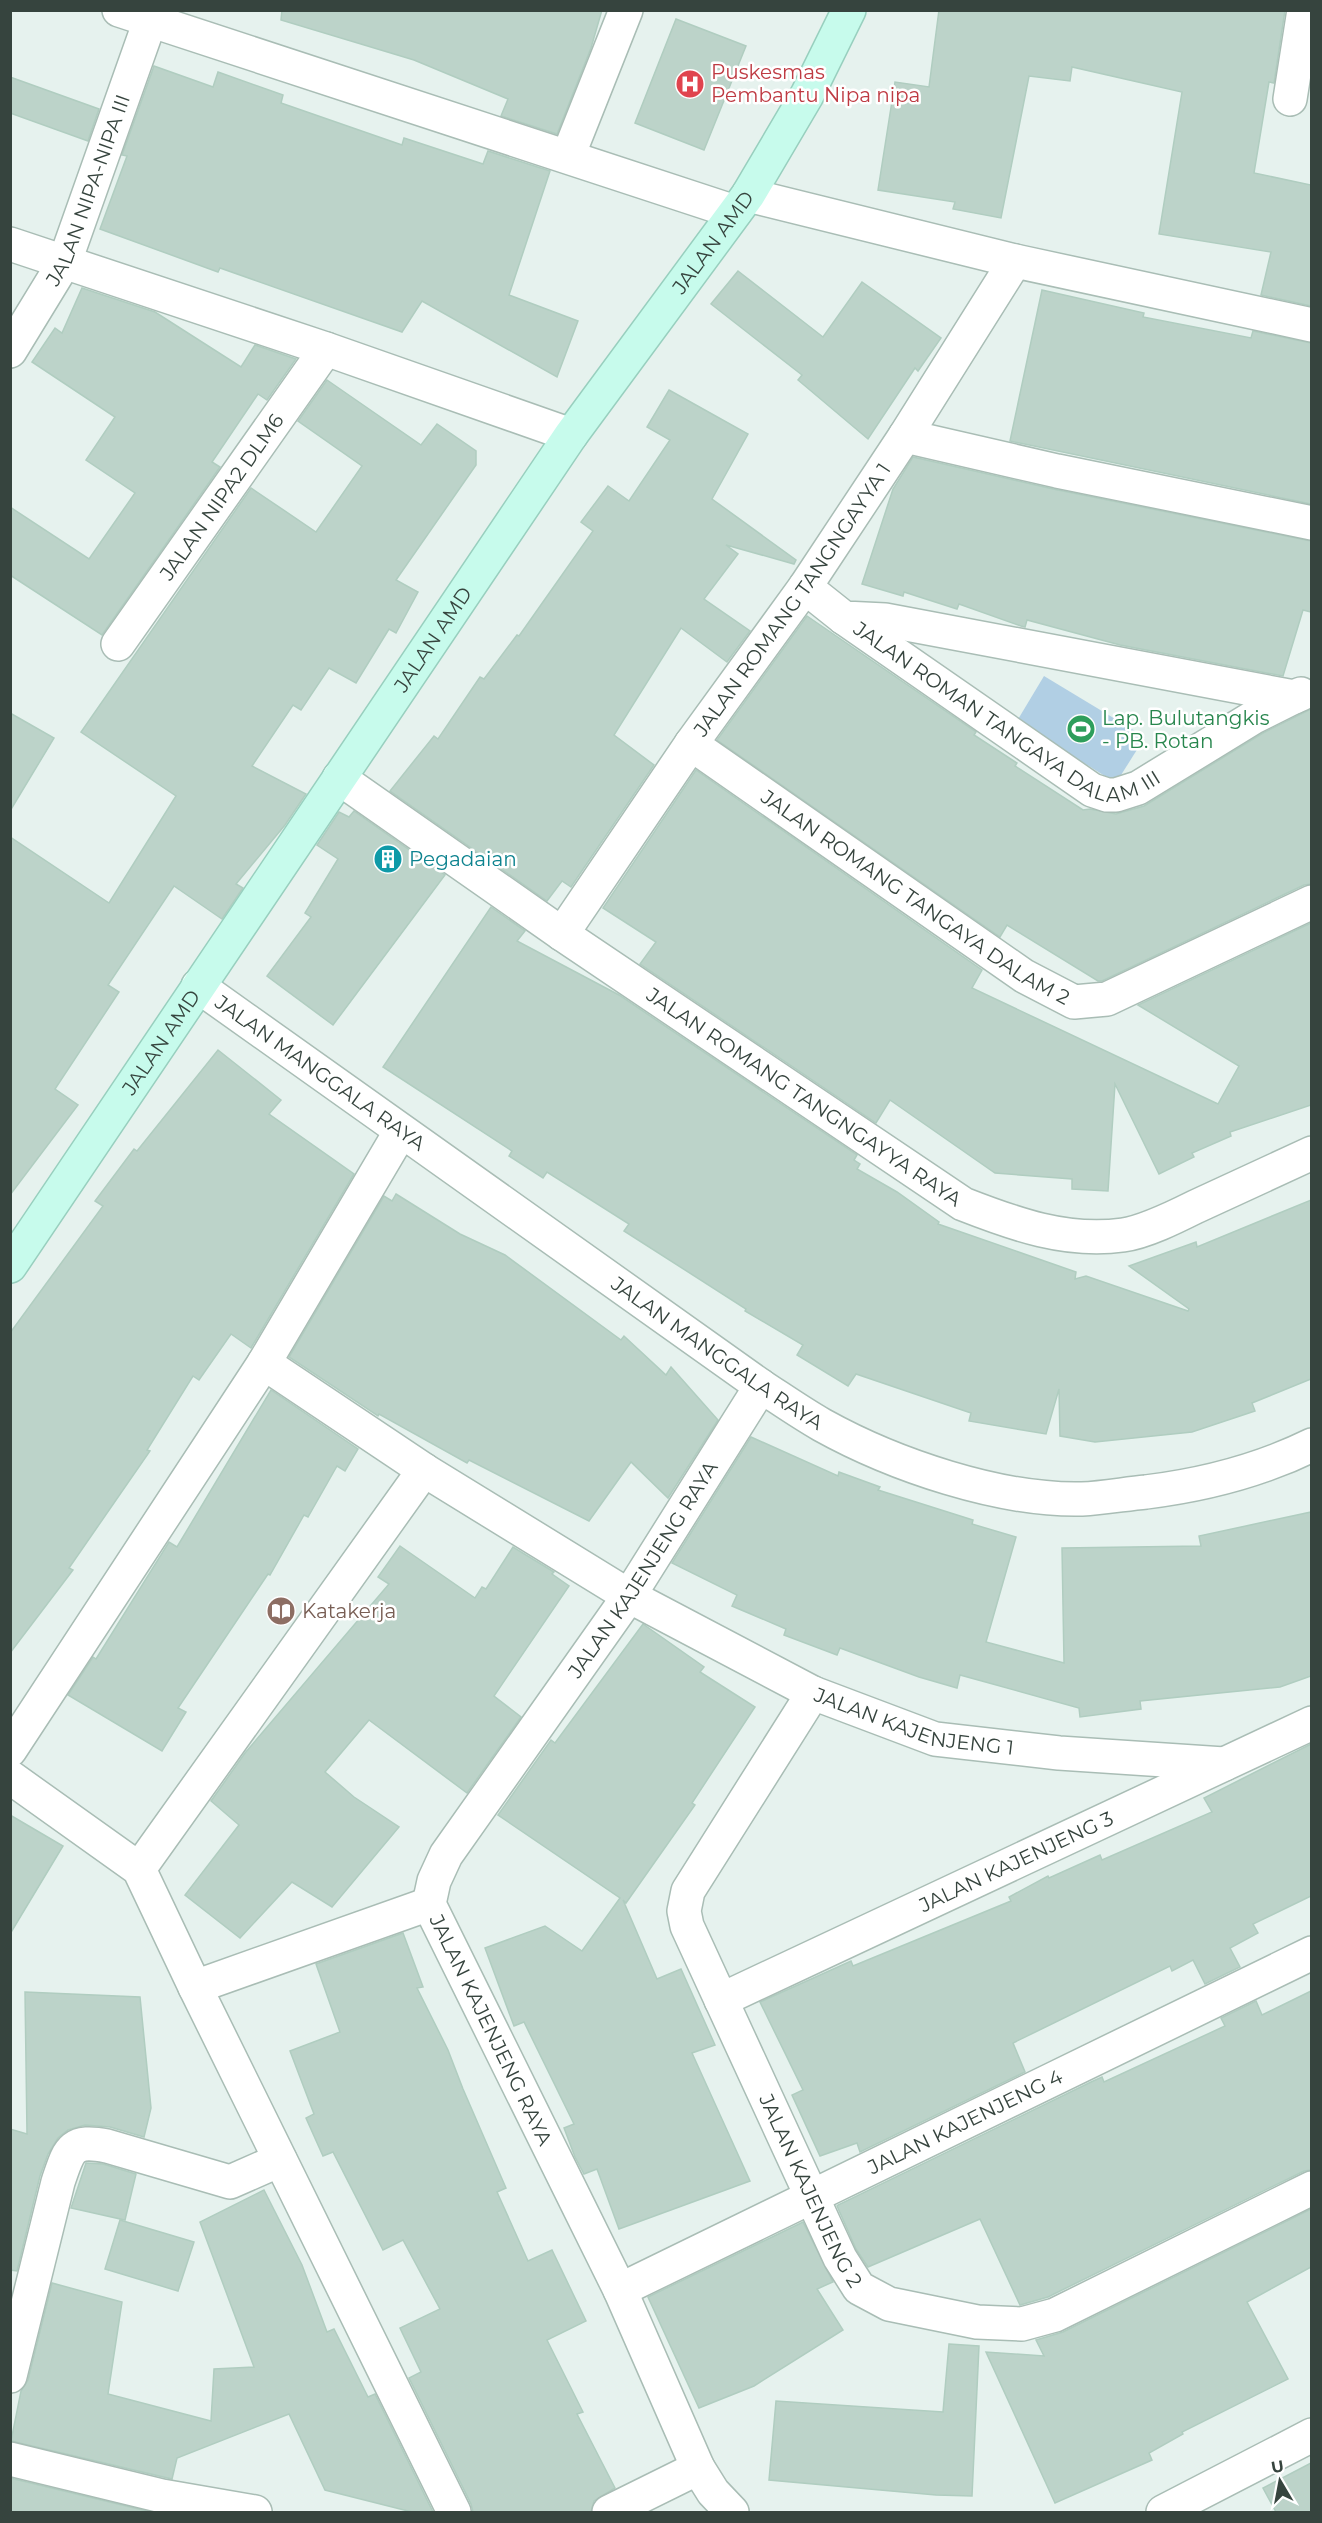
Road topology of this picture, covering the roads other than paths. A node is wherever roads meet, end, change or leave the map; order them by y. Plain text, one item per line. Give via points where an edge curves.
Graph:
1 (119, 10) edge
2 (626, 10) edge
3 (849, 10) edge
4 (1304, 10) edge
5 (150, 21) junction
6 (1290, 99) dead end
7 (568, 156) junction
8 (742, 204) junction
9 (10, 244) edge
10 (64, 261) junction
11 (1015, 261) junction
12 (1311, 325) edge
13 (326, 349) junction
14 (10, 351) edge
15 (571, 435) junction
16 (905, 436) junction
17 (1311, 523) edge
18 (805, 587) junction
19 (844, 618) junction
20 (118, 644) dead end
21 (1303, 693) edge
22 (691, 744) junction
23 (339, 778) junction
24 (1311, 902) edge
25 (562, 934) junction
26 (198, 986) junction
27 (401, 1131) junction
28 (1311, 1153) edge
29 (10, 1266) edge
30 (264, 1363) junction
31 (761, 1386) junction
32 (1311, 1445) edge
33 (424, 1470) junction
34 (629, 1596) junction
35 (813, 1693) junction
36 (1311, 1723) edge
37 (10, 1750) edge
38 (1224, 1764) junction
39 (10, 1777) edge
40 (139, 1869) junction
41 (429, 1904) junction
42 (1311, 1953) edge
43 (195, 1987) junction
44 (721, 2000) junction
45 (280, 2160) junction
46 (1311, 2188) edge
47 (811, 2195) junction
48 (620, 2290) junction
49 (10, 2376) edge
50 (1311, 2435) edge
51 (10, 2459) edge
52 (699, 2468) junction
53 (255, 2512) edge
54 (454, 2512) edge
55 (609, 2512) edge
56 (732, 2512) edge
57 (1163, 2512) edge

1 - 5 street
2 - 7 street
3 - 8 street, JALAN AMD via 807,95
4 - 6 street
5 - 7 street
5 - 10 street, JALAN NIPA-NIPA III
7 - 8 street
8 - 11 street
8 - 15 street, JALAN AMD
9 - 10 street
10 - 13 street
10 - 14 street, JALAN NIPA-NIPA III
11 - 12 street
11 - 16 street, JALAN ROMANG TANGNGAYYA 1
13 - 15 street
13 - 20 street, JALAN NIPA2 DLM6
15 - 23 street, JALAN AMD
16 - 17 street
16 - 18 street, JALAN ROMANG TANGNGAYYA 1
18 - 19 street, JALAN ROMAN TANGAYA DALAM III
18 - 22 street, JALAN ROMANG TANGNGAYYA 1
19 - 21 street via 885,620
19 - 21 street, JALAN ROMAN TANGAYA DALAM III via 1092,790 1107,795 1138,788 1254,717
22 - 24 street, JALAN ROMANG TANGAYA DALAM 2 via 1024,976 1074,1002 1107,999
22 - 25 street, JALAN ROMANG TANGNGAYYA 1
23 - 25 street, JALAN ROMANG TANGNGAYYA RAYA
23 - 26 street, JALAN AMD
25 - 28 street, JALAN ROMANG TANGNGAYYA RAYA via 963,1204 1030,1228 1071,1236 1124,1235 1172,1218
26 - 27 street, JALAN MANGGALA RAYA
26 - 29 street, JALAN AMD
27 - 30 street
27 - 31 street, JALAN MANGGALA RAYA
30 - 33 street, JALAN KAJENJENG 1
30 - 37 street
31 - 32 street, JALAN MANGGALA RAYA via 823,1425 905,1463 1003,1492 1043,1497 1082,1499 1213,1481
31 - 34 street, JALAN KAJENJENG RAYA
33 - 34 street, JALAN KAJENJENG 1
33 - 40 street
34 - 35 street, JALAN KAJENJENG 1
34 - 41 street, JALAN KAJENJENG RAYA via 446,1855
35 - 38 street, JALAN KAJENJENG 1 via 934,1739 1059,1753
35 - 44 street, JALAN KAJENJENG 2 via 685,1899 687,1926
36 - 38 street, JALAN KAJENJENG 3
38 - 44 street, JALAN KAJENJENG 3
39 - 40 street
40 - 43 street
41 - 43 street
41 - 48 street, JALAN KAJENJENG RAYA
42 - 47 street, JALAN KAJENJENG 4
43 - 45 street
44 - 47 street, JALAN KAJENJENG 2
45 - 49 street via 230,2182 107,2146 88,2142 76,2146 68,2155 58,2182
45 - 54 street
46 - 47 street, JALAN KAJENJENG 2 via 1055,2315 1022,2324 977,2322 874,2298 859,2288 848,2273
47 - 48 street, JALAN KAJENJENG 4
48 - 52 street, JALAN KAJENJENG RAYA
50 - 57 street
51 - 53 street via 162,2496
52 - 55 street
52 - 56 street, JALAN KAJENJENG RAYA via 713,2492

